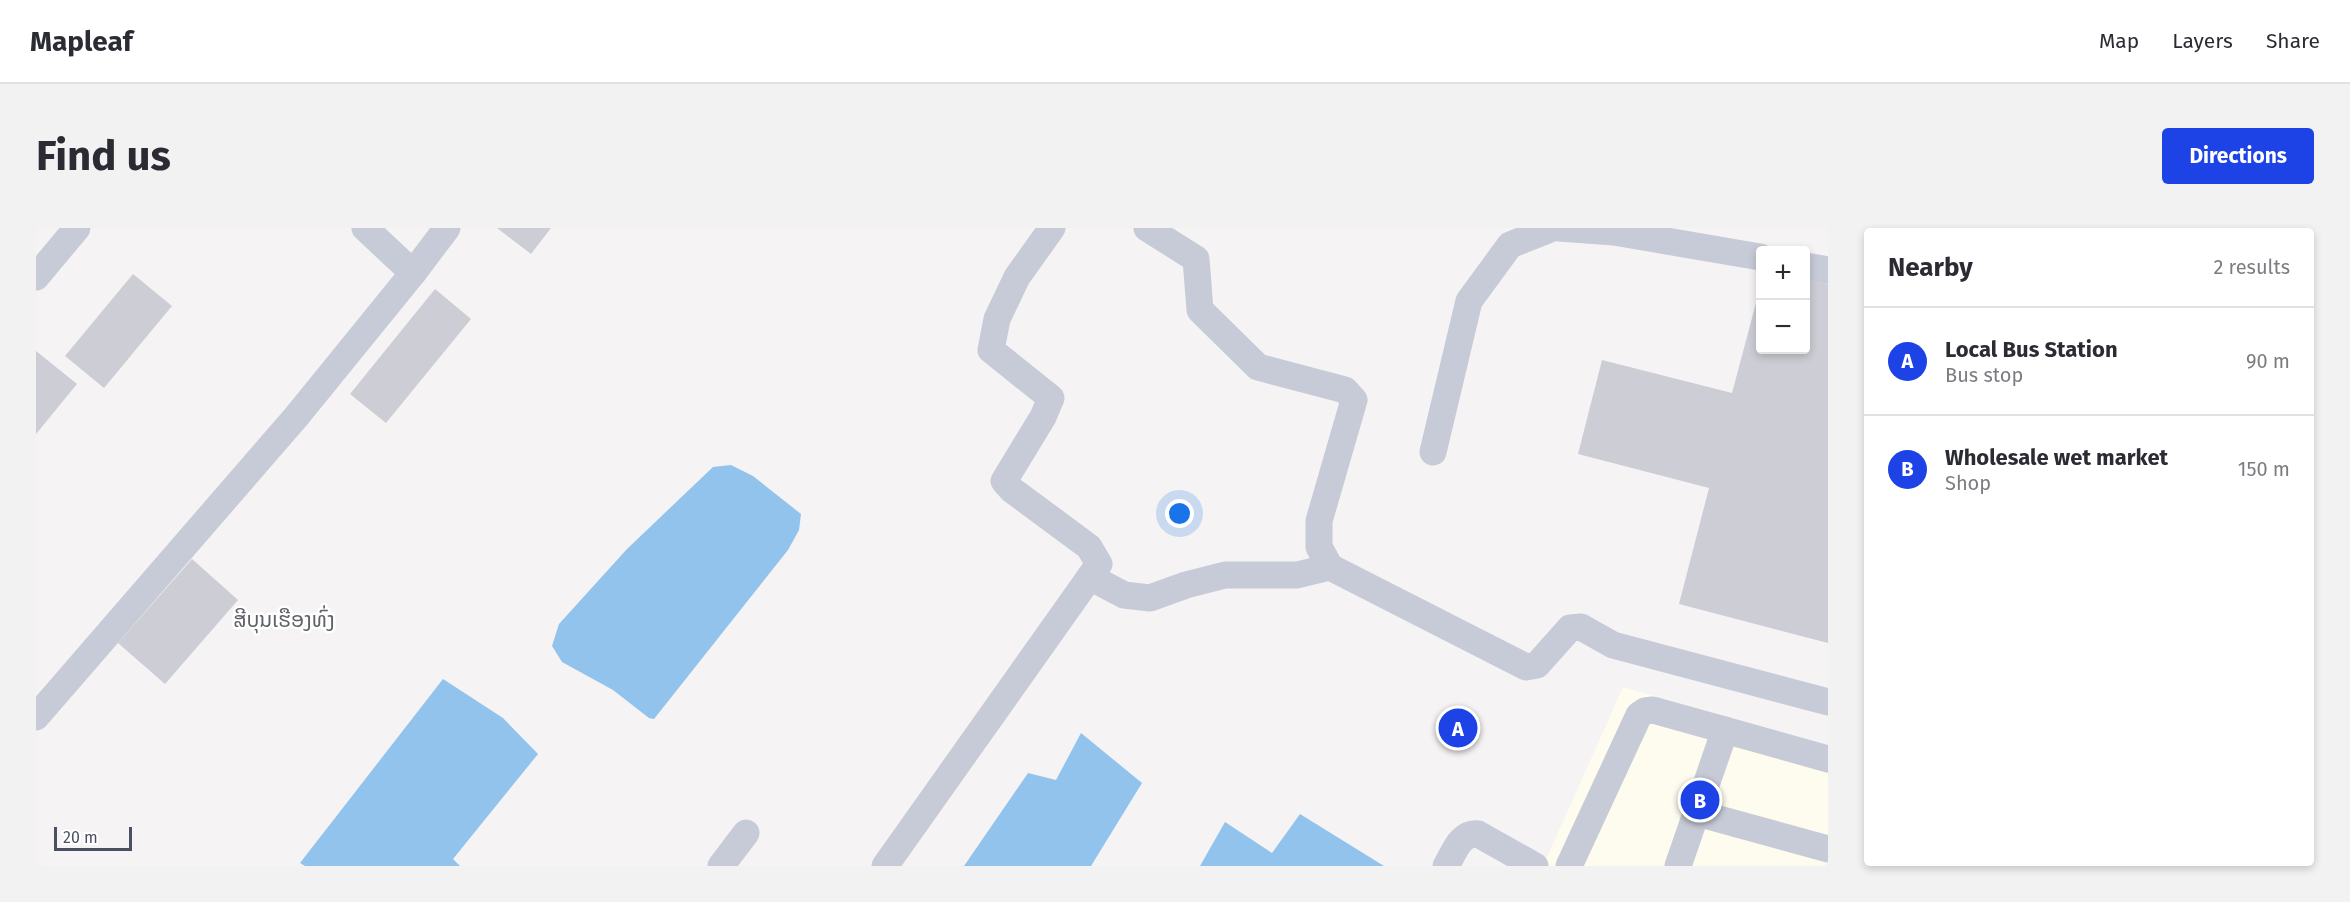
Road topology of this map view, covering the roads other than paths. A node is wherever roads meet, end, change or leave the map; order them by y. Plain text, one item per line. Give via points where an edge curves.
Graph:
1 (77, 228) edge
2 (365, 228) edge
3 (447, 228) edge
4 (1052, 228) edge
5 (1148, 228) edge
6 (1553, 228) edge
7 (1559, 228) edge
8 (1756, 256) edge
9 (1810, 267) edge
10 (1828, 270) edge
11 (413, 273) junction
12 (36, 277) edge
13 (1433, 452) dead end
14 (1330, 567) junction
15 (1090, 577) junction
16 (1828, 702) edge
17 (36, 717) edge
18 (1725, 730) junction
19 (1828, 759) edge
20 (1696, 813) junction
21 (746, 833) dead end
22 (1828, 849) edge
23 (721, 866) edge
24 (885, 866) edge
25 (1446, 866) edge
26 (1535, 866) edge
27 (1569, 866) edge
28 (1678, 866) edge

1 - 12 street
2 - 11 street
3 - 11 street
4 - 15 street via 1017,277 997,319 991,350 1051,398 1004,482 1089,547 1099,564
5 - 14 street via 1196,259 1200,310 1258,367 1346,390 1354,400 1319,521 1318,547
6 - 13 street via 1510,245 1470,302
7 - 8 street via 1614,232
9 - 10 street
11 - 17 street via 296,417
14 - 15 street via 1297,575 1225,575 1150,598 1124,595
14 - 16 street via 1526,667 1537,664 1570,628 1581,627 1613,645
15 - 24 street
18 - 19 street
18 - 20 street
18 - 27 street via 1653,710 1639,715
20 - 22 street
20 - 28 street
21 - 23 street
25 - 26 street via 1463,837 1471,833

